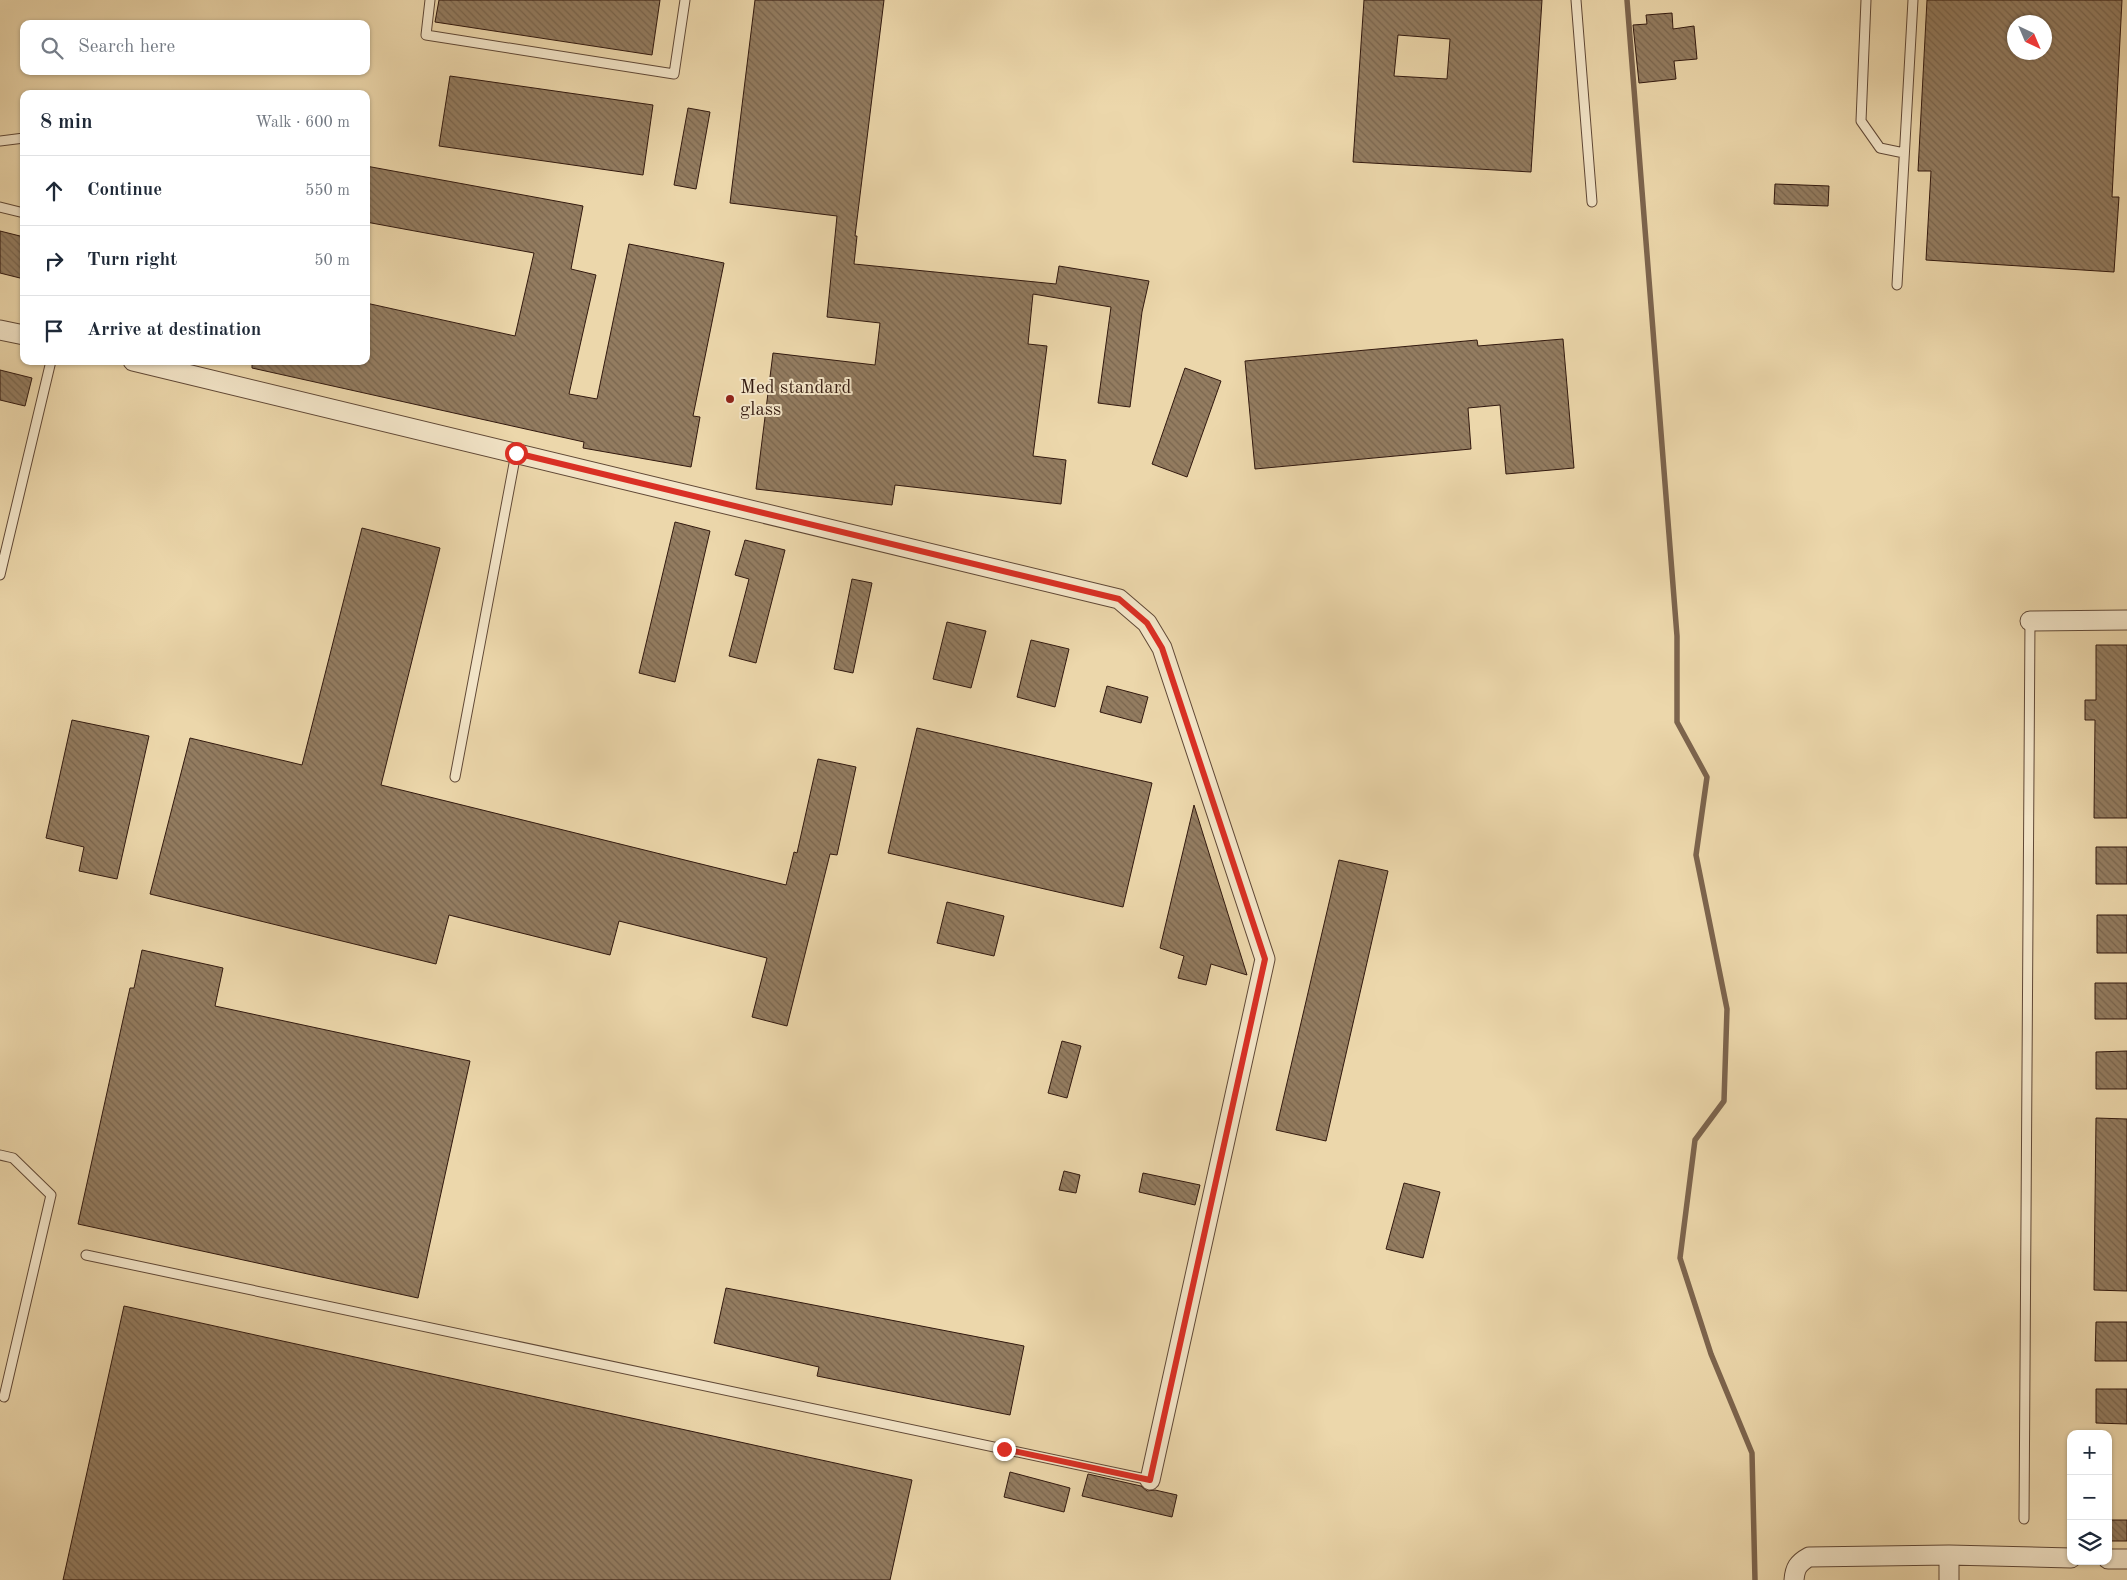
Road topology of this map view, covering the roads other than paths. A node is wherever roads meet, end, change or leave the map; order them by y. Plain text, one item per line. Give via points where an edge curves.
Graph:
1 (430, 0) edge
2 (685, 0) edge
3 (1576, 0) edge
4 (1866, 0) edge
5 (1913, 0) edge
6 (20, 138) edge
7 (0, 141) edge
8 (1904, 153) junction
9 (1592, 202) dead end
10 (0, 207) edge
11 (20, 211) edge
12 (1897, 285) dead end
13 (0, 330) edge
14 (20, 334) edge
15 (50, 365) edge
16 (150, 365) edge
17 (516, 453) junction
18 (0, 575) edge
19 (2127, 620) edge
20 (2030, 621) joint
21 (455, 777) dead end
22 (0, 1154) edge
23 (86, 1255) dead end
24 (4, 1397) dead end
25 (1150, 1480) joint
26 (2024, 1519) dead end
27 (1950, 1555) junction
28 (2067, 1558) edge
29 (2112, 1559) edge
30 (2127, 1560) edge
31 (1794, 1580) edge
32 (1949, 1580) edge

1 - 2 lane via 426,35 674,74
3 - 9 lane
4 - 8 lane via 1861,121 1880,148
5 - 8 lane
6 - 7 lane
8 - 12 lane
10 - 11 lane
13 - 14 street
15 - 18 lane
16 - 17 street
17 - 21 lane
17 - 25 street via 1119,599 1147,623 1162,648 1265,959
19 - 20 street
20 - 26 lane
22 - 24 lane via 13,1158 51,1195
23 - 25 lane
27 - 28 street
27 - 31 street via 1809,1557 1800,1562
27 - 32 street
29 - 30 street

